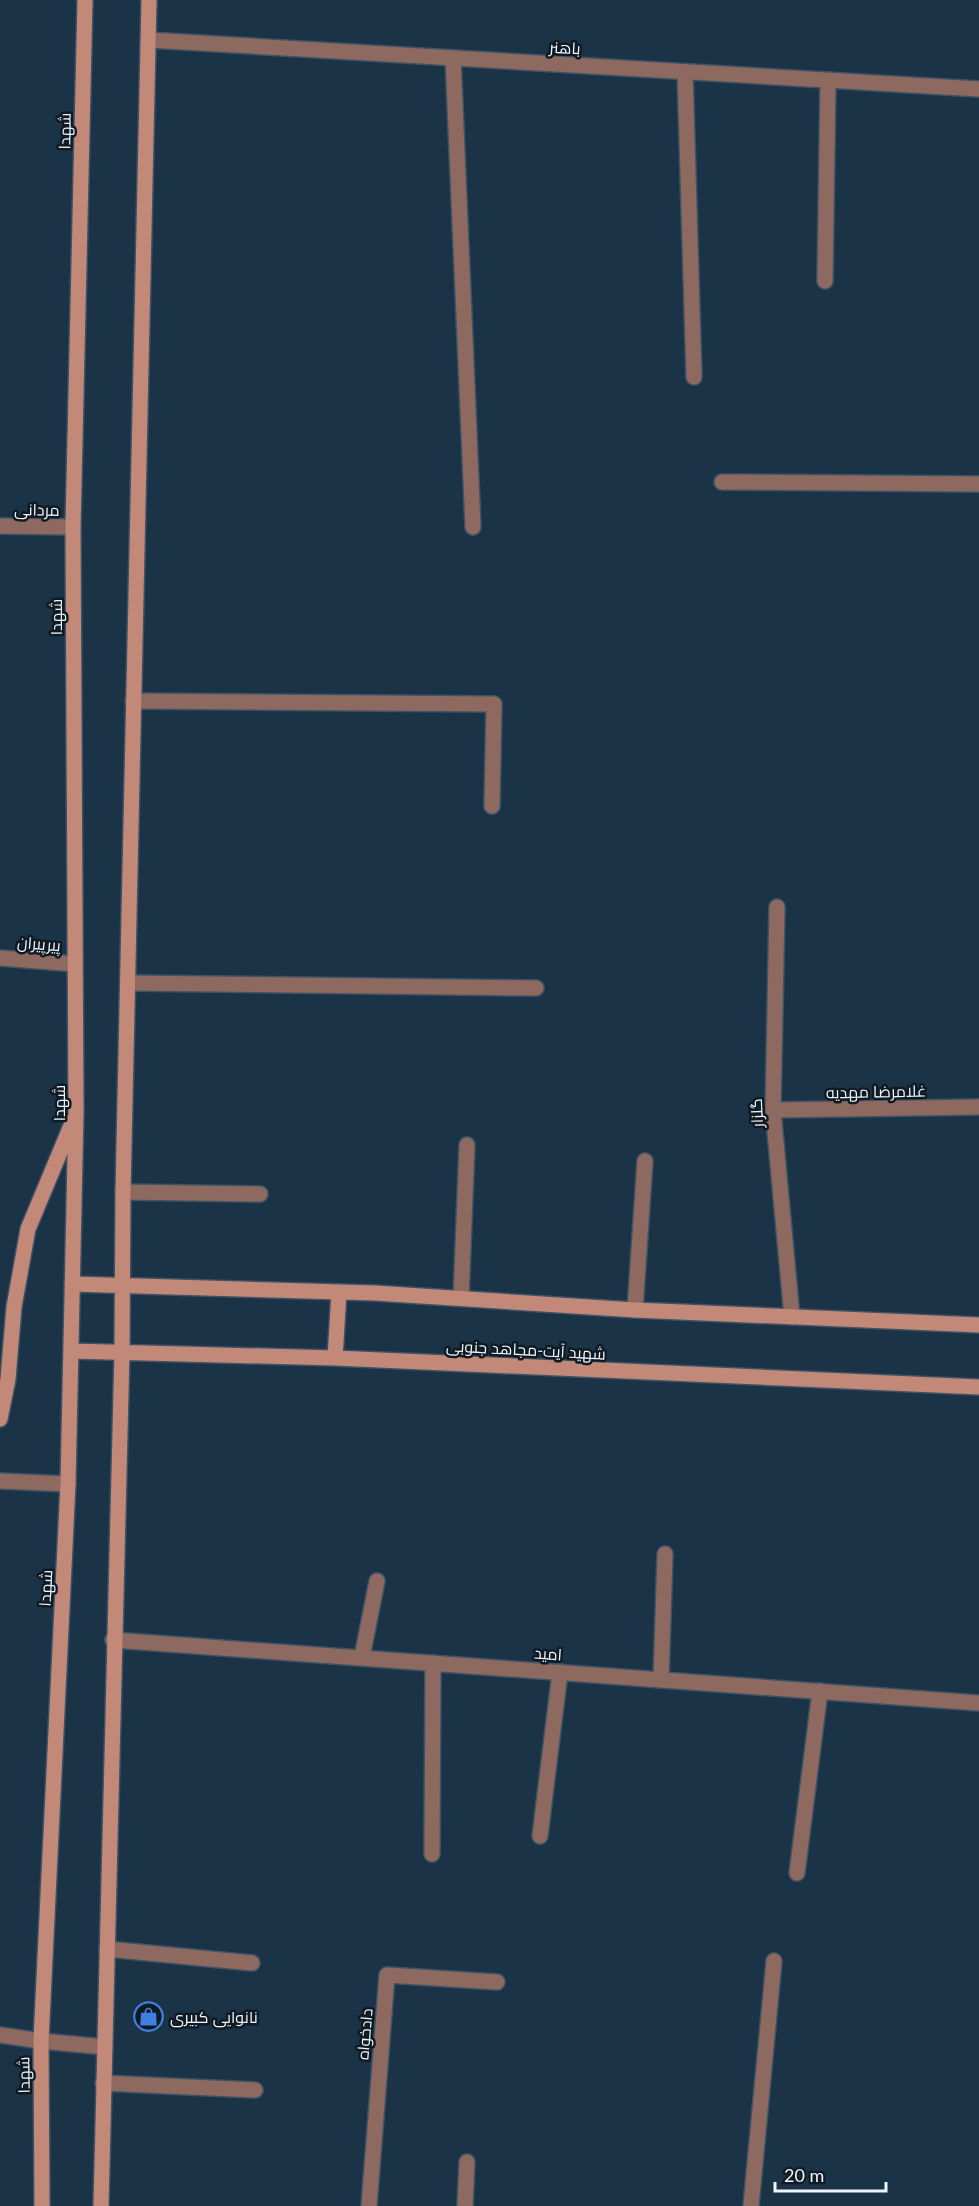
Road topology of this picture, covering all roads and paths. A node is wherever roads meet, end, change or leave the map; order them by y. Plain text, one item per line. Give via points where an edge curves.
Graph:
1 (85, 0) edge
2 (149, 0) edge
3 (149, 40) junction
4 (453, 58) junction
5 (685, 72) junction
6 (828, 81) junction
7 (979, 89) edge
8 (825, 281) dead end
9 (694, 377) dead end
10 (722, 482) dead end
11 (979, 484) edge
12 (0, 526) edge
13 (473, 526) dead end
14 (73, 527) junction
15 (133, 701) junction
16 (492, 806) dead end
17 (777, 907) dead end
18 (0, 958) edge
19 (75, 964) junction
20 (128, 983) junction
21 (536, 988) dead end
22 (979, 1107) edge
23 (773, 1110) junction
24 (76, 1112) junction
25 (467, 1145) dead end
26 (645, 1161) dead end
27 (123, 1192) junction
28 (260, 1194) dead end
29 (72, 1284) junction
30 (122, 1286) junction
31 (339, 1292) junction
32 (461, 1298) junction
33 (634, 1310) junction
34 (792, 1317) junction
35 (979, 1325) edge
36 (70, 1351) junction
37 (122, 1352) junction
38 (336, 1358) junction
39 (979, 1387) edge
40 (0, 1419) edge
41 (0, 1481) edge
42 (68, 1484) junction
43 (665, 1554) dead end
44 (377, 1581) dead end
45 (113, 1640) junction
46 (362, 1658) junction
47 (434, 1663) junction
48 (560, 1672) junction
49 (661, 1680) junction
50 (820, 1691) junction
51 (979, 1703) edge
52 (540, 1836) dead end
53 (432, 1854) dead end
54 (797, 1873) dead end
55 (107, 1950) junction
56 (774, 1961) dead end
57 (252, 1963) dead end
58 (497, 1982) dead end
59 (0, 2035) edge
60 (41, 2041) junction
61 (105, 2047) junction
62 (103, 2083) junction
63 (255, 2090) dead end
64 (467, 2162) dead end
65 (42, 2206) edge
66 (101, 2206) edge
67 (369, 2206) edge
68 (465, 2206) edge
69 (751, 2206) edge

1 - 14 main road, شهدا
2 - 3 main road
3 - 4 street, باهنر
3 - 15 main road
4 - 5 street, باهنر
4 - 13 street
5 - 6 street, باهنر
5 - 9 street
6 - 7 street, باهنر
6 - 8 street
10 - 11 street
12 - 14 street, مردانی
14 - 19 main road, شهدا
15 - 16 street via 494,704
15 - 20 main road
17 - 23 street, گلزار
18 - 19 street, پیرپیران
19 - 24 main road, شهدا
20 - 21 street
20 - 27 main road
22 - 23 street, غلامرضا مهدیه
23 - 34 street, گلزار
24 - 29 main road, شهدا
24 - 40 main road via 28,1229 14,1307 9,1379
25 - 32 street
26 - 33 street
27 - 28 street
27 - 30 main road
29 - 30 main road
29 - 36 main road, شهدا
30 - 31 main road
30 - 37 main road
31 - 32 main road
31 - 38 main road
32 - 33 main road
33 - 34 main road
34 - 35 main road
36 - 37 main road, شهید آیت-مجاهد جنوبی
36 - 42 main road, شهدا
37 - 38 main road, شهید آیت-مجاهد جنوبی
37 - 45 main road
38 - 39 main road, شهید آیت-مجاهد جنوبی
41 - 42 street
42 - 60 main road, شهدا
43 - 49 street
44 - 46 street
45 - 46 street, امید
45 - 55 main road
46 - 47 street, امید
47 - 48 street, امید
47 - 53 street
48 - 49 street, امید
48 - 52 street
49 - 50 street, امید
50 - 51 street, امید
50 - 54 street
55 - 57 street
55 - 61 main road
56 - 69 street
58 - 67 street, دادخواه via 387,1975
59 - 60 street
60 - 61 street
60 - 65 main road, شهدا
61 - 62 main road
62 - 63 street
62 - 66 main road
64 - 68 street

